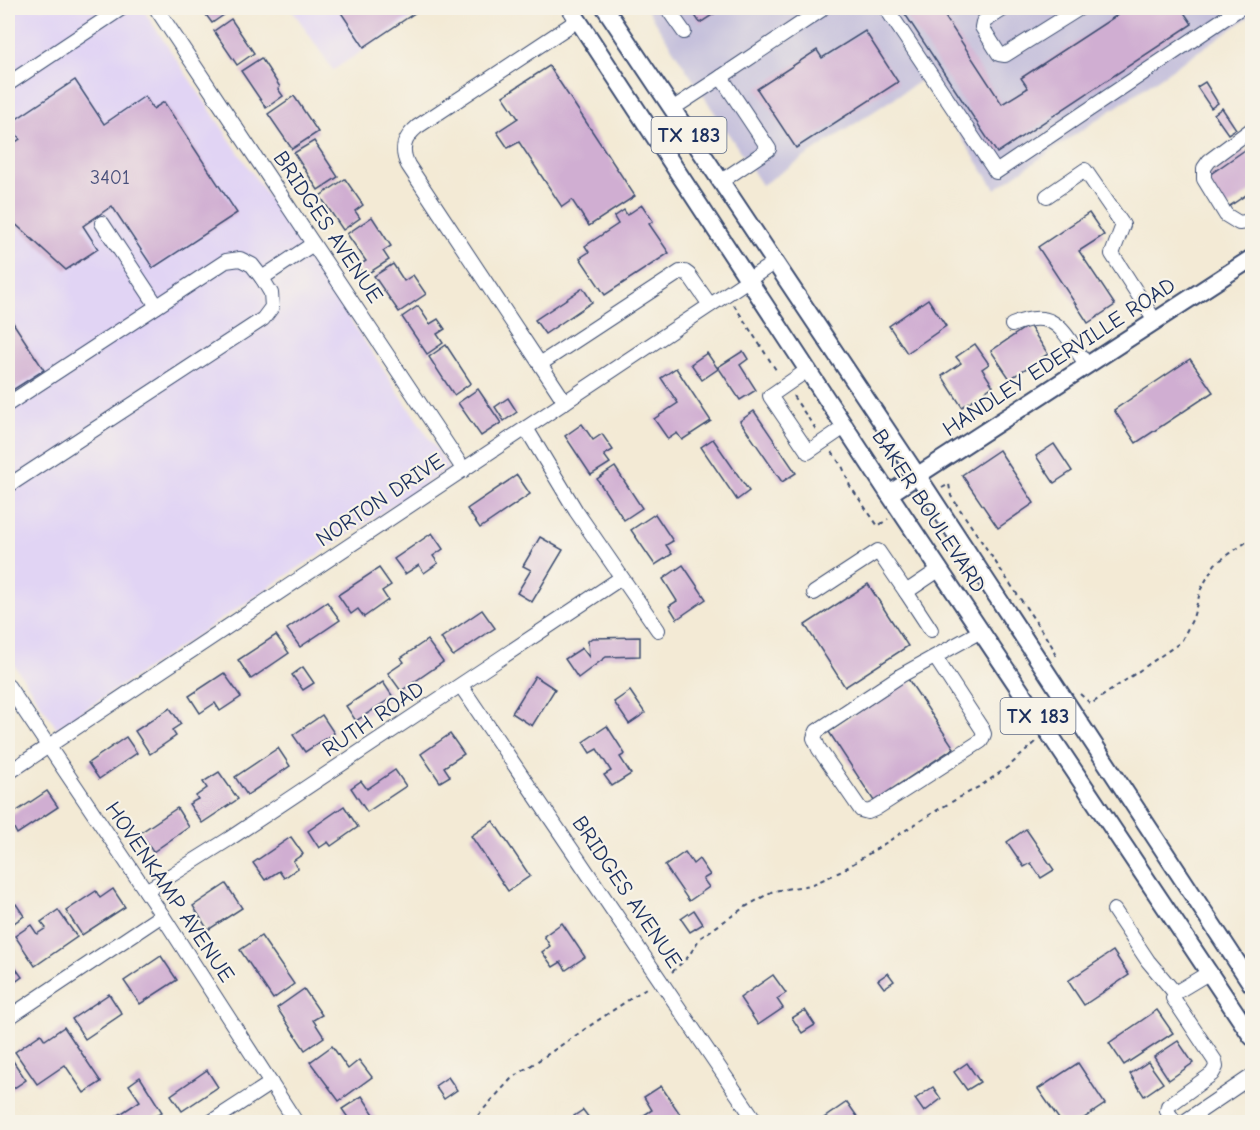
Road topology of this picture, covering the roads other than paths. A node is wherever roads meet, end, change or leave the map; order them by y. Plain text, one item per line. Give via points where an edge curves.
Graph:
1 (122, 8) edge
2 (156, 8) edge
3 (605, 8) edge
4 (668, 8) edge
5 (886, 8) edge
6 (1005, 8) edge
7 (1240, 8) edge
8 (1245, 8) edge
9 (1076, 9) edge
10 (821, 10) dead end
11 (104, 13) edge
12 (574, 14) edge
13 (1252, 14) edge
14 (684, 32) dead end
15 (721, 77) junction
16 (8, 84) edge
17 (672, 109) junction
18 (1252, 129) edge
19 (720, 182) junction
20 (1047, 196) dead end
21 (1252, 221) edge
22 (102, 223) dead end
23 (313, 244) junction
24 (1252, 258) edge
25 (775, 262) junction
26 (262, 278) junction
27 (749, 278) junction
28 (710, 305) junction
29 (157, 306) junction
30 (1155, 321) junction
31 (1012, 325) dead end
32 (540, 364) junction
33 (1087, 365) junction
34 (809, 369) junction
35 (565, 402) junction
36 (8, 404) edge
37 (846, 426) junction
38 (526, 428) junction
39 (464, 470) junction
40 (918, 475) junction
41 (8, 486) edge
42 (889, 494) junction
43 (940, 569) junction
44 (621, 578) junction
45 (906, 591) junction
46 (813, 593) dead end
47 (658, 630) dead end
48 (932, 630) dead end
49 (981, 631) junction
50 (935, 657) junction
51 (8, 686) edge
52 (461, 686) junction
53 (47, 746) junction
54 (8, 773) edge
55 (146, 891) junction
56 (1114, 910) dead end
57 (162, 915) junction
58 (1210, 972) junction
59 (1252, 985) edge
60 (1175, 993) junction
61 (8, 1018) edge
62 (1252, 1037) edge
63 (1252, 1076) edge
64 (271, 1083) junction
65 (212, 1122) edge
66 (296, 1122) edge
67 (756, 1122) edge
68 (1175, 1122) edge
69 (1184, 1122) edge

1 - 11 street
2 - 23 street, BRIDGES AVENUE
3 - 17 main road, BAKER BOULEVARD / TX 183
4 - 14 street
5 - 7 street via 996,172
6 - 9 street via 983,22 982,27 999,54 1005,55
8 - 13 street
10 - 15 street
11 - 16 street
12 - 27 main road, BAKER BOULEVARD / TX 183
12 - 32 street via 417,127 403,143 408,165
15 - 17 street
15 - 19 street via 769,150
17 - 19 main road, BAKER BOULEVARD / TX 183
18 - 21 street via 1209,160 1204,168 1204,179 1226,215 1239,223
19 - 25 main road, BAKER BOULEVARD / TX 183
20 - 30 street via 1085,170 1123,225 1112,254
22 - 29 street
23 - 26 street
23 - 39 street, BRIDGES AVENUE
24 - 30 main road, HANDLEY EDERVILLE ROAD
25 - 27 street, NORTON DRIVE
25 - 40 main road, BAKER BOULEVARD / TX 183
26 - 29 street via 252,265 240,259 226,261
26 - 41 street via 271,293 272,308 263,319
27 - 28 street, NORTON DRIVE
27 - 34 main road, BAKER BOULEVARD / TX 183
28 - 32 street via 689,275 680,272
28 - 35 street, NORTON DRIVE
29 - 36 street
30 - 33 main road, HANDLEY EDERVILLE ROAD
31 - 33 street via 1044,318 1056,323
32 - 35 street
33 - 40 main road, HANDLEY EDERVILLE ROAD
34 - 37 main road, BAKER BOULEVARD / TX 183
34 - 37 street via 770,396 808,452
35 - 38 street, NORTON DRIVE
37 - 42 main road, BAKER BOULEVARD / TX 183
38 - 39 street, NORTON DRIVE
38 - 44 street
39 - 53 street, NORTON DRIVE
40 - 42 main road, HANDLEY EDERVILLE ROAD
40 - 59 main road, BAKER BOULEVARD / TX 183
42 - 43 main road, BAKER BOULEVARD / TX 183
43 - 45 street
43 - 49 main road, BAKER BOULEVARD / TX 183
44 - 47 street
44 - 52 street, RUTH ROAD
45 - 46 street via 878,551
45 - 48 street
49 - 50 street
49 - 58 main road, BAKER BOULEVARD / TX 183
50 - 50 street via 817,731 814,738 819,749 861,810 875,809 981,741 982,729
51 - 53 street, HOVENKAMP AVENUE
52 - 55 street, RUTH ROAD
52 - 67 street, BRIDGES AVENUE
53 - 54 street, NORTON DRIVE
53 - 55 street, HOVENKAMP AVENUE
55 - 57 street, HOVENKAMP AVENUE
56 - 60 street
57 - 61 street
57 - 64 street, HOVENKAMP AVENUE
58 - 60 street
58 - 62 main road, BAKER BOULEVARD / TX 183
60 - 68 street via 1173,998 1216,1067 1168,1106
63 - 69 street
64 - 65 street
64 - 66 street, HOVENKAMP AVENUE

